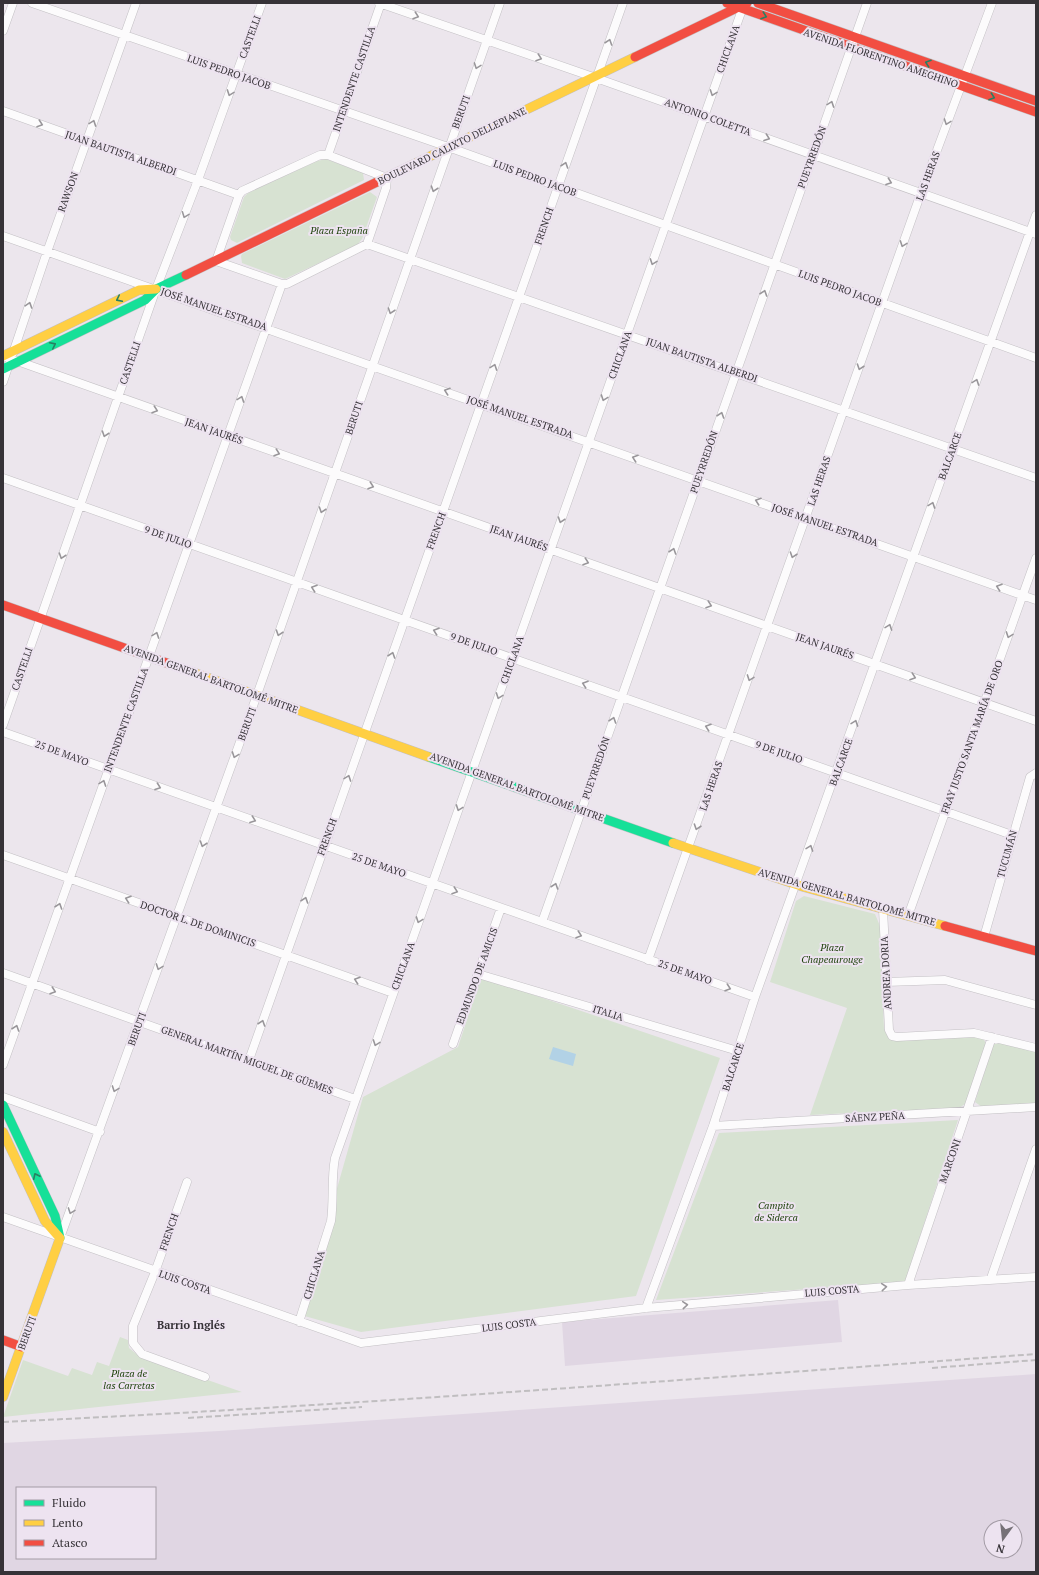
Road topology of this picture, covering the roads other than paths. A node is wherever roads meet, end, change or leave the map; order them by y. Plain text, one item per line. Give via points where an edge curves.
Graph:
1 (13, 3) edge
2 (32, 3) edge
3 (136, 3) edge
4 (262, 3) edge
5 (380, 3) edge
6 (500, 3) edge
7 (622, 3) edge
8 (727, 3) edge
9 (758, 3) edge
10 (867, 3) edge
11 (992, 3) edge
12 (743, 5) edge
13 (3, 31) edge
14 (124, 35) junction
15 (855, 37) junction
16 (487, 40) junction
17 (851, 47) junction
18 (236, 75) junction
19 (965, 76) junction
20 (596, 78) junction
21 (961, 86) junction
22 (1036, 101) edge
23 (3, 112) edge
24 (342, 112) junction
25 (1036, 112) edge
26 (704, 116) junction
27 (86, 141) junction
28 (448, 147) junction
29 (328, 155) junction
30 (813, 155) junction
31 (387, 178) junction
32 (198, 180) junction
33 (558, 187) junction
34 (921, 193) junction
35 (239, 195) junction
36 (1036, 215) edge
37 (666, 225) junction
38 (1033, 233) edge
39 (3, 236) edge
40 (367, 244) junction
41 (47, 252) junction
42 (410, 258) junction
43 (216, 261) junction
44 (774, 264) junction
45 (282, 284) junction
46 (156, 289) junction
47 (519, 296) junction
48 (882, 303) junction
49 (266, 328) junction
50 (627, 334) junction
51 (991, 342) junction
52 (1036, 358) edge
53 (9, 360) edge
54 (372, 365) junction
55 (736, 372) junction
56 (3, 382) edge
57 (118, 397) junction
58 (481, 404) junction
59 (844, 410) junction
60 (228, 436) junction
61 (589, 442) junction
62 (953, 448) junction
63 (334, 473) junction
64 (3, 478) edge
65 (1036, 478) edge
66 (698, 480) junction
67 (80, 505) junction
68 (443, 511) junction
69 (806, 518) junction
70 (189, 544) junction
71 (551, 549) junction
72 (914, 556) junction
73 (1036, 558) edge
74 (297, 582) junction
75 (660, 588) junction
76 (1023, 595) junction
77 (1036, 600) edge
78 (3, 605) edge
79 (40, 618) junction
80 (404, 620) junction
81 (768, 626) junction
82 (148, 656) junction
83 (512, 658) junction
84 (876, 664) junction
85 (257, 695) junction
86 (622, 697) junction
87 (985, 702) junction
88 (1036, 721) edge
89 (3, 725) edge
90 (3, 732) edge
91 (365, 733) junction
92 (729, 735) junction
93 (108, 769) junction
94 (472, 771) junction
95 (837, 773) junction
96 (1035, 773) edge
97 (216, 807) junction
98 (582, 810) junction
99 (946, 811) junction
100 (1012, 835) junction
101 (324, 846) junction
102 (689, 848) junction
103 (3, 855) edge
104 (69, 878) junction
105 (432, 884) junction
106 (797, 885) junction
107 (501, 908) junction
108 (883, 909) junction
109 (177, 916) junction
110 (908, 916) junction
111 (542, 922) junction
112 (984, 937) junction
113 (1036, 951) edge
114 (286, 955) junction
115 (648, 960) junction
116 (3, 973) edge
117 (478, 974) junction
118 (886, 982) junction
119 (32, 983) junction
120 (393, 993) junction
121 (756, 997) junction
122 (1036, 1005) edge
123 (140, 1022) junction
124 (992, 1037) junction
125 (452, 1044) dead end
126 (1036, 1048) edge
127 (738, 1051) junction
128 (249, 1060) junction
129 (3, 1065) edge
130 (3, 1097) edge
131 (356, 1099) junction
132 (3, 1105) edge
133 (1036, 1108) edge
134 (967, 1112) junction
135 (714, 1126) junction
136 (3, 1132) edge
137 (100, 1132) junction
138 (1036, 1148) edge
139 (187, 1182) dead end
140 (3, 1217) edge
141 (60, 1238) junction
142 (155, 1272) junction
143 (1036, 1276) edge
144 (991, 1278) junction
145 (908, 1285) junction
146 (646, 1308) junction
147 (299, 1322) junction
148 (3, 1340) edge
149 (22, 1347) junction
150 (205, 1376) dead end
151 (3, 1397) edge

1 - 13 street
2 - 14 street, LUIS PEDRO JACOB
3 - 14 street, RAWSON
4 - 18 street, CASTELLI
5 -> 16 street, ANTONIO COLETTA
5 - 24 street, INTENDENTE CASTILLA
6 - 16 street, BERUTI
20 -> 7 street, FRENCH
8 - 12 main road, AVENIDA FLORENTINO AMEGHINO
9 - 15 main road, AVENIDA FLORENTINO AMEGHINO
10 - 15 street, PUEYRREDÓN
11 - 19 street, LAS HERAS
12 -> 17 main road, AVENIDA FLORENTINO AMEGHINO
12 - 20 main road, BOULEVARD CALIXTO DELLEPIANE
12 -> 26 street, CHICLANA
14 - 18 street, LUIS PEDRO JACOB
27 -> 14 street, RAWSON
15 - 17 street, PUEYRREDÓN
19 -> 15 main road, AVENIDA FLORENTINO AMEGHINO
16 -> 20 street, ANTONIO COLETTA
16 -> 28 street, BERUTI
17 - 21 main road, AVENIDA FLORENTINO AMEGHINO
30 -> 17 street, PUEYRREDÓN
18 - 24 street, LUIS PEDRO JACOB
18 -> 32 street, CASTELLI
19 - 21 street, LAS HERAS
19 - 22 main road, AVENIDA FLORENTINO AMEGHINO
20 - 26 street, ANTONIO COLETTA
20 - 28 main road, BOULEVARD CALIXTO DELLEPIANE
33 -> 20 street, FRENCH
21 -> 25 main road, AVENIDA FLORENTINO AMEGHINO
21 -> 34 street, LAS HERAS
23 -> 27 street, JUAN BAUTISTA ALBERDI
24 - 28 street, LUIS PEDRO JACOB
24 - 29 street, INTENDENTE CASTILLA
26 -> 30 street, ANTONIO COLETTA
26 - 37 street, CHICLANA
27 - 32 street, JUAN BAUTISTA ALBERDI
27 - 41 street, RAWSON
28 - 31 main road, BOULEVARD CALIXTO DELLEPIANE
28 - 33 street, LUIS PEDRO JACOB
28 -> 42 street, BERUTI
29 - 31 street
29 - 35 street via 320,154 242,191
30 -> 34 street, ANTONIO COLETTA
30 - 44 street, PUEYRREDÓN
31 - 40 street
31 - 43 main road, BOULEVARD CALIXTO DELLEPIANE
32 - 35 street, JUAN BAUTISTA ALBERDI
32 -> 46 street, CASTELLI
33 - 37 street, LUIS PEDRO JACOB
33 - 47 street, FRENCH
34 - 38 street, ANTONIO COLETTA
34 -> 48 street, LAS HERAS
35 - 43 street
36 - 38 street, BALCARCE
37 - 44 street, LUIS PEDRO JACOB
37 -> 50 street, CHICLANA
38 - 51 street, BALCARCE
39 - 41 street, JOSÉ MANUEL ESTRADA
40 - 42 street, JUAN BAUTISTA ALBERDI
40 - 45 street via 287,284
41 - 46 street, JOSÉ MANUEL ESTRADA
53 -> 41 street, RAWSON
42 - 47 street, JUAN BAUTISTA ALBERDI
42 -> 54 street, BERUTI
43 - 45 street
43 - 46 main road, BOULEVARD CALIXTO DELLEPIANE
44 - 48 street, LUIS PEDRO JACOB
55 -> 44 street, PUEYRREDÓN
45 - 49 street, INTENDENTE CASTILLA
46 - 49 street, JOSÉ MANUEL ESTRADA
46 - 53 main road, BOULEVARD CALIXTO DELLEPIANE via 139,290
46 - 57 street, CASTELLI
47 - 50 street, JUAN BAUTISTA ALBERDI
58 -> 47 street, FRENCH
48 - 51 street, LUIS PEDRO JACOB
48 -> 59 street, LAS HERAS
49 - 54 street, JOSÉ MANUEL ESTRADA
60 -> 49 street, INTENDENTE CASTILLA
50 - 55 street, JUAN BAUTISTA ALBERDI
50 -> 61 street, CHICLANA
51 - 52 street, LUIS PEDRO JACOB
62 -> 51 street, BALCARCE
53 - 56 street, RAWSON
53 - 57 street, JEAN JAURÉS
58 -> 54 street, JOSÉ MANUEL ESTRADA
54 - 63 street, BERUTI
55 - 59 street, JUAN BAUTISTA ALBERDI
66 -> 55 street, PUEYRREDÓN
57 -> 60 street, JEAN JAURÉS
57 -> 67 street, CASTELLI
58 - 61 street, JOSÉ MANUEL ESTRADA
58 - 68 street, FRENCH
59 - 62 street, JUAN BAUTISTA ALBERDI
59 - 69 street, LAS HERAS
60 -> 63 street, JEAN JAURÉS
60 - 70 street, INTENDENTE CASTILLA
66 -> 61 street, JOSÉ MANUEL ESTRADA
61 -> 71 street, CHICLANA
62 - 65 street, JUAN BAUTISTA ALBERDI
72 -> 62 street, BALCARCE
63 -> 68 street, JEAN JAURÉS
63 -> 74 street, BERUTI
64 - 67 street, 9 DE JULIO
69 -> 66 street, JOSÉ MANUEL ESTRADA
75 -> 66 street, PUEYRREDÓN
67 - 70 street, 9 DE JULIO
67 -> 79 street, CASTELLI
68 - 71 street, JEAN JAURÉS
68 - 80 street, FRENCH
69 - 72 street, JOSÉ MANUEL ESTRADA
69 -> 81 street, LAS HERAS
70 - 74 street, 9 DE JULIO
82 -> 70 street, INTENDENTE CASTILLA
71 -> 75 street, JEAN JAURÉS
71 - 83 street, CHICLANA
76 -> 72 street, JOSÉ MANUEL ESTRADA
84 -> 72 street, BALCARCE
73 - 76 street, FRAY JUSTO SANTA MARÍA DE ORO
80 -> 74 street, 9 DE JULIO
74 -> 85 street, BERUTI
75 -> 81 street, JEAN JAURÉS
75 - 86 street, PUEYRREDÓN
76 - 77 street, JOSÉ MANUEL ESTRADA
76 -> 87 street, FRAY JUSTO SANTA MARÍA DE ORO
78 - 79 main road, AVENIDA GENERAL BARTOLOMÉ MITRE
79 - 82 main road, AVENIDA GENERAL BARTOLOMÉ MITRE
79 - 89 street, CASTELLI
83 -> 80 street, 9 DE JULIO
91 -> 80 street, FRENCH
81 - 84 street, JEAN JAURÉS
81 -> 92 street, LAS HERAS
82 - 85 main road, AVENIDA GENERAL BARTOLOMÉ MITRE
82 - 93 street, INTENDENTE CASTILLA
86 -> 83 street, 9 DE JULIO
83 -> 94 street, CHICLANA
84 -> 87 street, JEAN JAURÉS
95 -> 84 street, BALCARCE
85 - 91 main road, AVENIDA GENERAL BARTOLOMÉ MITRE
85 -> 97 street, BERUTI
92 -> 86 street, 9 DE JULIO
98 -> 86 street, PUEYRREDÓN
87 - 88 street, JEAN JAURÉS
87 - 99 street, FRAY JUSTO SANTA MARÍA DE ORO
90 - 93 street, 25 DE MAYO
91 - 94 main road, AVENIDA GENERAL BARTOLOMÉ MITRE
101 -> 91 street, FRENCH
92 - 95 street, 9 DE JULIO
92 -> 102 street, LAS HERAS
93 -> 97 street, 25 DE MAYO
104 -> 93 street, INTENDENTE CASTILLA
94 - 98 main road, AVENIDA GENERAL BARTOLOMÉ MITRE
94 -> 105 street, CHICLANA
95 - 99 street, 9 DE JULIO
106 -> 95 street, BALCARCE
96 - 100 street, TUCUMÁN via 1030,777
97 -> 101 street, 25 DE MAYO
97 -> 109 street, BERUTI
98 - 102 main road, AVENIDA GENERAL BARTOLOMÉ MITRE
111 -> 98 street, PUEYRREDÓN
99 - 100 street, 9 DE JULIO
99 - 110 street, FRAY JUSTO SANTA MARÍA DE ORO
100 - 112 street, TUCUMÁN
101 - 105 street, 25 DE MAYO
114 -> 101 street, FRENCH
102 - 106 main road, AVENIDA GENERAL BARTOLOMÉ MITRE
102 - 115 street, LAS HERAS
103 - 104 street, DOCTOR L. DE DOMINICIS
109 -> 104 street, DOCTOR L. DE DOMINICIS
119 -> 104 street, INTENDENTE CASTILLA
105 -> 107 street, 25 DE MAYO
105 -> 120 street, CHICLANA
106 - 108 main road, AVENIDA GENERAL BARTOLOMÉ MITRE
106 - 121 street, BALCARCE
107 - 111 street, 25 DE MAYO
107 - 117 street, EDMUNDO DE AMICIS
108 - 110 main road, AVENIDA GENERAL BARTOLOMÉ MITRE
108 - 118 street, ANDREA DORIA
109 - 114 street, DOCTOR L. DE DOMINICIS
109 -> 123 street, BERUTI
110 - 112 main road, AVENIDA GENERAL BARTOLOMÉ MITRE
111 -> 115 street, 25 DE MAYO
112 - 113 main road, AVENIDA GENERAL BARTOLOMÉ MITRE
120 -> 114 street, DOCTOR L. DE DOMINICIS
128 -> 114 street, FRENCH
115 -> 121 street, 25 DE MAYO
116 - 119 street, GENERAL MARTÍN MIGUEL DE GÜEMES
117 - 125 street, EDMUNDO DE AMICIS
117 - 127 street, ITALIA
118 - 122 street via 946,980
118 - 124 street, ANDREA DORIA via 889,1030 892,1036 965,1032
119 -> 123 street, GENERAL MARTÍN MIGUEL DE GÜEMES
129 -> 119 street, INTENDENTE CASTILLA
120 -> 131 street, CHICLANA
121 - 127 street, BALCARCE
123 - 128 street, GENERAL MARTÍN MIGUEL DE GÜEMES
123 -> 137 street, BERUTI
124 - 126 street
124 - 134 street, MARCONI
127 - 135 street, BALCARCE
128 - 131 street, GENERAL MARTÍN MIGUEL DE GÜEMES
130 - 137 street
131 - 147 street, CHICLANA via 334,1158 331,1221
141 -> 132 main road via 55,1216
133 - 134 street, SÁENZ PEÑA
134 - 135 street, SÁENZ PEÑA
134 - 145 street, MARCONI
135 - 146 street, BALCARCE
136 - 141 main road via 45,1221
137 -> 141 street, BERUTI
138 - 144 street
139 - 142 street, FRENCH
140 - 141 street, LUIS COSTA
141 - 142 street, LUIS COSTA
141 - 149 main road, BERUTI
142 - 147 street, LUIS COSTA
142 - 150 street, FRENCH via 134,1326 132,1336 136,1349 142,1354
143 - 144 street, LUIS COSTA
144 - 145 street, LUIS COSTA
146 -> 145 street, LUIS COSTA
146 - 147 street, LUIS COSTA via 371,1343 353,1341
148 - 149 main road
149 - 151 main road, BERUTI

